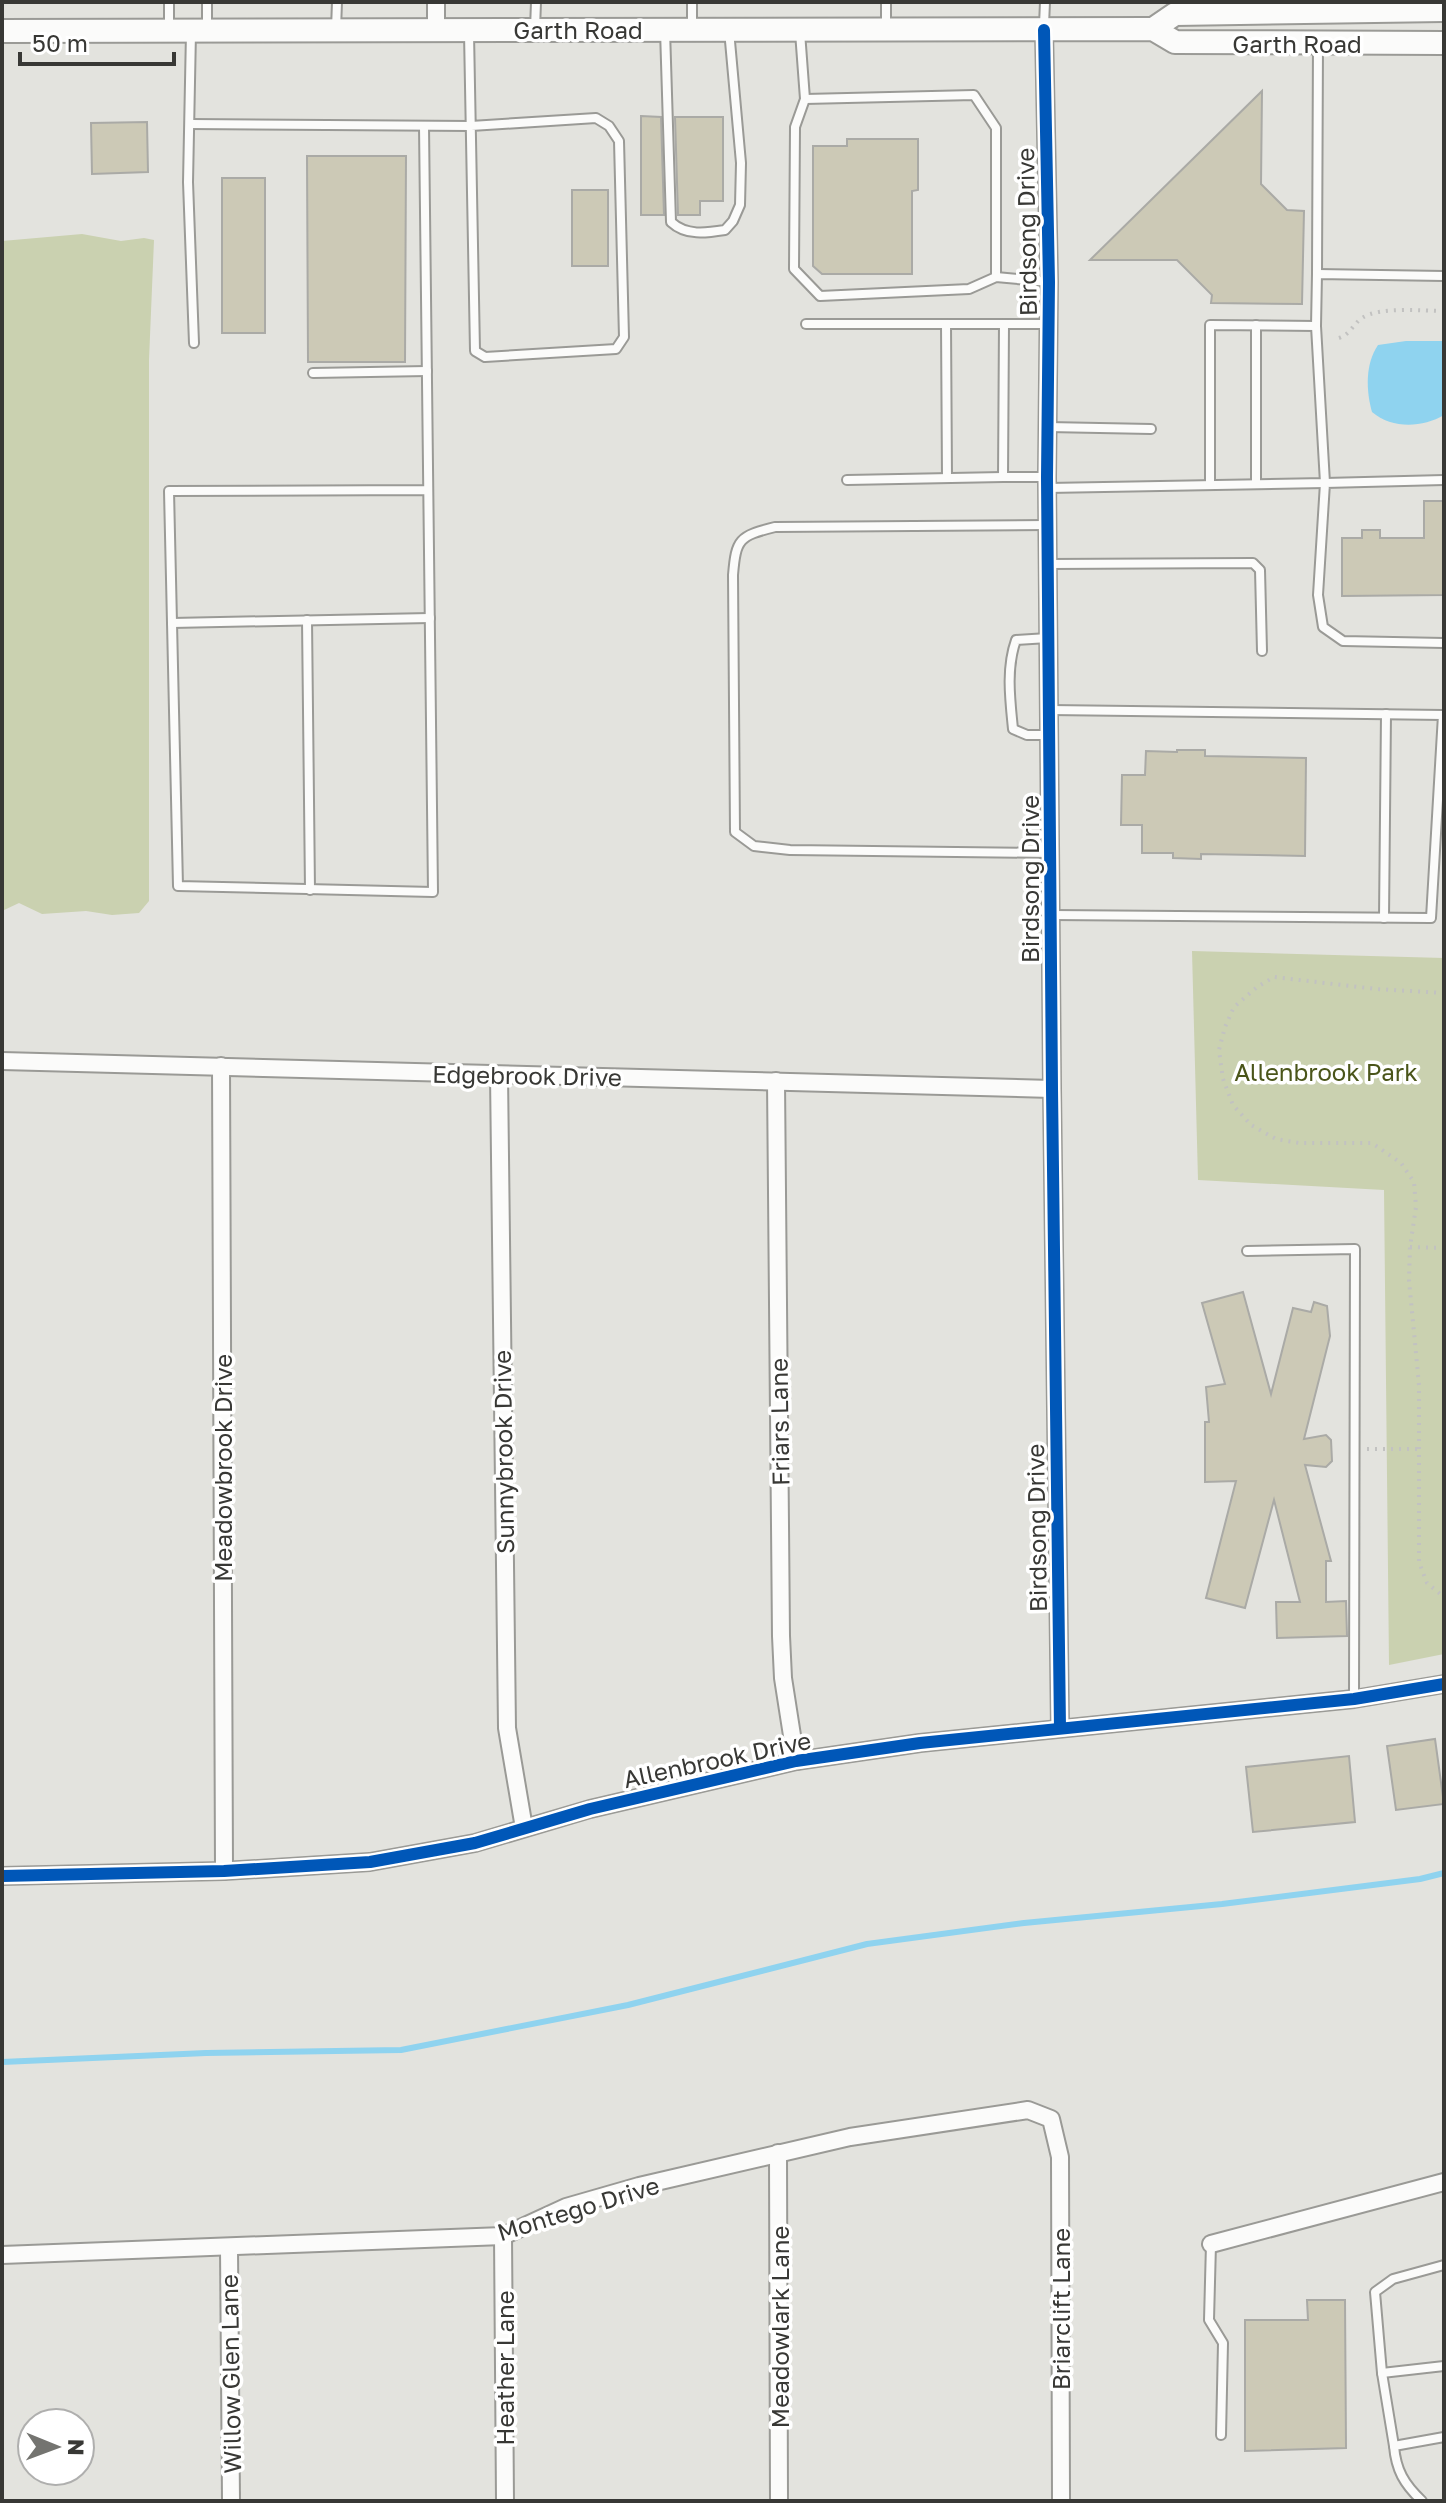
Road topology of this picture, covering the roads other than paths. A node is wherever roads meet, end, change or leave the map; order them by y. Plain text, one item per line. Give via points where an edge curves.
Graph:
1 (169, 2) edge
2 (207, 2) edge
3 (337, 2) edge
4 (436, 2) edge
5 (536, 2) edge
6 (692, 2) edge
7 (886, 2) edge
8 (1045, 2) edge
9 (1253, 8) edge
10 (1444, 10) edge
11 (336, 29) junction
12 (436, 29) junction
13 (469, 29) junction
14 (535, 29) junction
15 (665, 29) junction
16 (692, 29) junction
17 (729, 29) junction
18 (1153, 29) junction
19 (189, 30) junction
20 (886, 30) junction
21 (1044, 30) junction
22 (2, 31) edge
23 (800, 31) junction
24 (1318, 42) junction
25 (1441, 42) edge
26 (805, 99) junction
27 (190, 124) junction
28 (424, 126) junction
29 (471, 126) junction
30 (1317, 274) junction
31 (1444, 276) edge
32 (996, 277) junction
33 (1049, 282) junction
34 (806, 324) dead end
35 (946, 324) junction
36 (1004, 324) junction
37 (1049, 324) junction
38 (1256, 325) junction
39 (1316, 326) junction
40 (194, 343) dead end
41 (427, 371) junction
42 (313, 373) dead end
43 (1048, 427) junction
44 (1151, 429) dead end
45 (1003, 477) junction
46 (947, 478) junction
47 (847, 480) dead end
48 (1444, 480) edge
49 (1048, 482) junction
50 (1325, 483) junction
51 (1256, 484) junction
52 (1210, 485) junction
53 (428, 490) junction
54 (1048, 525) junction
55 (1048, 564) junction
56 (430, 618) junction
57 (307, 620) junction
58 (172, 623) junction
59 (1049, 638) junction
60 (1444, 643) edge
61 (1262, 651) dead end
62 (1050, 710) junction
63 (1386, 714) junction
64 (1050, 735) junction
65 (1051, 853) junction
66 (310, 890) junction
67 (1052, 915) junction
68 (1384, 918) junction
69 (2, 1061) edge
70 (221, 1066) junction
71 (499, 1075) junction
72 (776, 1081) junction
73 (1052, 1089) junction
74 (1247, 1251) dead end
75 (1444, 1684) edge
76 (1354, 1699) junction
77 (1060, 1728) junction
78 (796, 1761) junction
79 (524, 1828) junction
80 (224, 1871) junction
81 (2, 1876) edge
82 (1051, 2119) joint
83 (778, 2153) junction
84 (1444, 2182) edge
85 (503, 2236) junction
86 (1211, 2244) joint
87 (229, 2248) junction
88 (2, 2255) edge
89 (1444, 2265) edge
90 (1444, 2366) edge
91 (1382, 2373) junction
92 (1221, 2435) dead end
93 (1444, 2437) edge
94 (1394, 2446) junction
95 (231, 2501) edge
96 (505, 2501) edge
97 (779, 2501) edge
98 (1061, 2501) edge
99 (1422, 2501) edge

1 - 19 lane
2 - 19 lane
3 - 11 lane
4 - 12 street
5 - 14 lane
6 - 16 lane
7 - 20 lane
8 - 21 lane
9 - 10 main road, Garth Road
9 - 18 main road, Garth Road via 1175,14
11 - 12 main road, Garth Road
11 - 19 main road, Garth Road
12 - 13 main road, Garth Road
13 - 14 main road, Garth Road
13 - 29 lane
14 - 15 main road, Garth Road
15 - 16 main road, Garth Road
15 - 17 lane via 671,222 694,232 725,230 740,205
16 - 17 main road, Garth Road
17 - 23 main road, Garth Road
18 - 21 main road, Garth Road
18 - 24 main road, Garth Road via 1175,42
19 - 22 main road, Garth Road
19 - 27 lane
20 - 21 main road, Garth Road
20 - 23 main road, Garth Road
21 - 33 street, Birdsong Drive
23 - 26 lane
24 - 25 main road, Garth Road
24 - 30 lane
26 - 32 lane via 974,95 996,128
26 - 32 lane via 795,127 794,269 820,296 969,289
27 - 28 lane
27 - 40 lane
28 - 29 lane
28 - 41 lane
29 - 29 lane via 475,351 485,357 616,349 624,337 619,141 596,118
30 - 31 lane
30 - 39 lane
32 - 33 lane
33 - 37 street, Birdsong Drive
34 - 35 lane
35 - 36 lane
35 - 46 lane
36 - 37 lane
36 - 45 lane
37 - 43 street, Birdsong Drive
38 - 39 lane
38 - 51 lane
38 - 52 lane via 1210,325
39 - 50 lane
41 - 42 lane
41 - 53 lane
43 - 44 lane
43 - 49 street, Birdsong Drive
45 - 46 lane
45 - 49 lane
46 - 47 lane
48 - 50 lane
49 - 52 lane
49 - 54 street, Birdsong Drive
50 - 51 lane
50 - 60 lane via 1318,595 1323,627 1343,641
51 - 52 lane
53 - 56 lane
53 - 58 lane via 169,491
54 - 55 street, Birdsong Drive
54 - 65 lane via 775,527 751,533 735,549 733,651 735,832 754,846
55 - 59 street, Birdsong Drive
55 - 61 lane via 1253,563 1260,570
56 - 57 lane
56 - 66 lane via 433,892
57 - 58 lane
57 - 66 lane
58 - 66 lane via 178,886
59 - 62 street, Birdsong Drive
59 - 64 lane via 1016,640 1010,658 1013,729
62 - 63 lane
62 - 64 street, Birdsong Drive
63 - 68 lane
63 - 68 lane via 1443,715 1431,918
64 - 65 street, Birdsong Drive
65 - 67 street, Birdsong Drive
67 - 68 lane
67 - 73 street, Birdsong Drive
69 - 70 street, Edgebrook Drive
70 - 71 street, Edgebrook Drive
70 - 80 street, Meadowbrook Drive
71 - 72 street, Edgebrook Drive
71 - 79 street, Sunnybrook Drive via 507,1728
72 - 73 street, Edgebrook Drive
72 - 78 street, Friars Lane via 781,1636
73 - 77 street, Birdsong Drive
74 - 76 lane via 1355,1249
75 - 76 street, Allenbrook Drive
76 - 77 street, Allenbrook Drive
77 - 78 street, Allenbrook Drive
78 - 79 street, Allenbrook Drive
79 - 80 street, Allenbrook Drive via 475,1843 370,1862
80 - 81 street, Allenbrook Drive
82 - 83 street, Montego Drive via 1028,2110
82 - 98 street, Briarclift Lane via 1060,2157
83 - 85 street, Montego Drive via 566,2207
83 - 97 street, Meadowlark Lane
84 - 86 street
85 - 87 street, Montego Drive
85 - 96 street, Heather Lane
86 - 92 lane via 1209,2320 1223,2343
87 - 88 street, Montego Drive
87 - 95 street, Willow Glen Lane
89 - 91 lane via 1393,2279 1375,2292
90 - 91 lane
91 - 94 lane
93 - 94 lane
94 - 99 lane via 1396,2466

